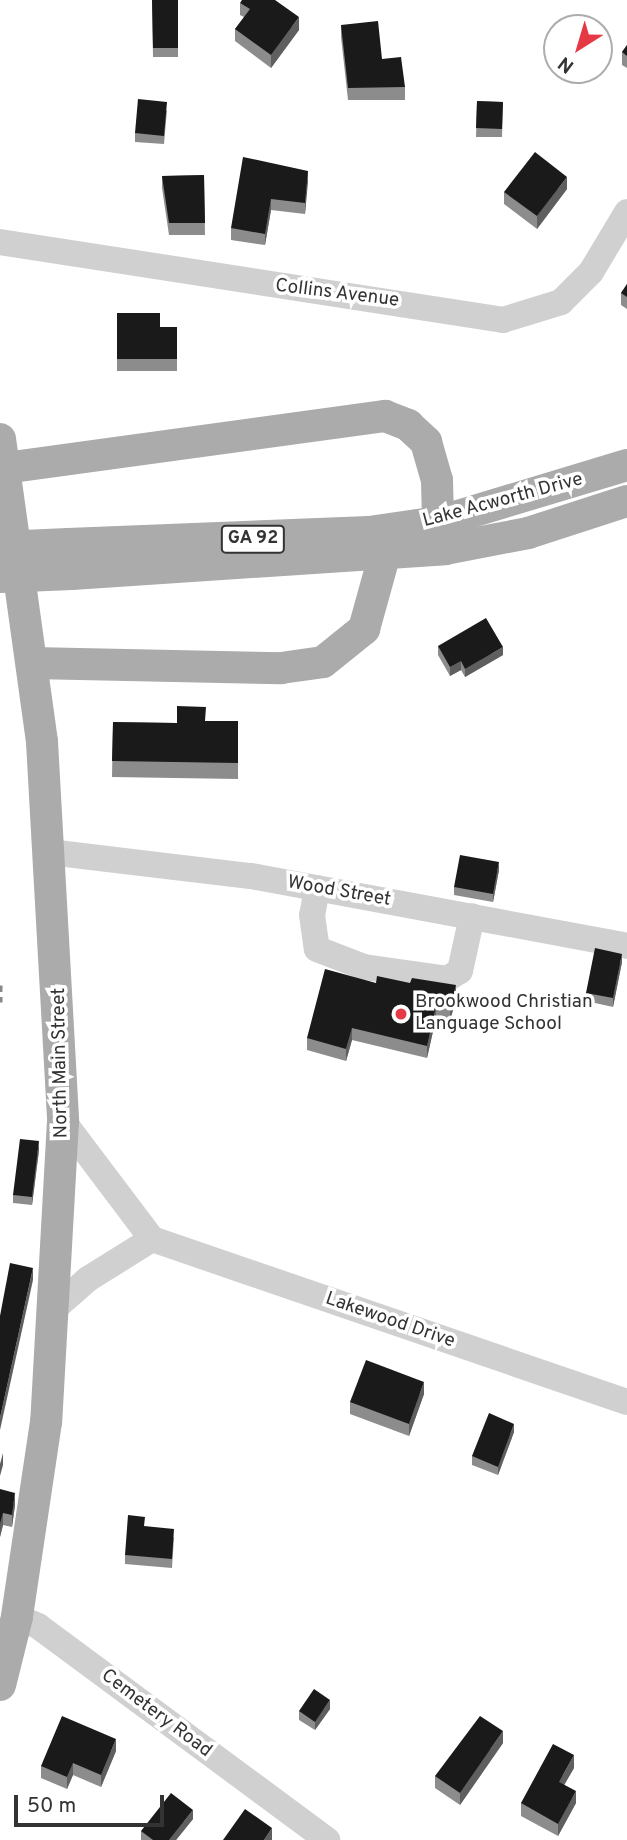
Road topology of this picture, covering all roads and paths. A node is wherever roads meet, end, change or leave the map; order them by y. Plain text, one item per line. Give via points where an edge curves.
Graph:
1 (627, 212) edge
2 (0, 242) edge
3 (3, 453) edge
4 (627, 466) edge
5 (627, 501) edge
6 (438, 522) junction
7 (0, 547) edge
8 (384, 556) junction
9 (70, 559) junction
10 (0, 577) edge
11 (32, 663) junction
12 (49, 852) junction
13 (317, 888) junction
14 (472, 916) junction
15 (627, 946) edge
16 (63, 1121) junction
17 (152, 1239) junction
18 (55, 1308) junction
19 (627, 1402) edge
20 (17, 1617) junction
21 (0, 1685) edge
22 (326, 1840) edge

1 - 2 street, Collins Avenue via 591,272 561,302 503,320
3 - 6 main road via 385,416 408,425 426,442 437,480
3 - 11 main road, North Main Street
4 - 6 main road, Lake Acworth Drive / GA 92
5 - 8 main road, Lake Acworth Drive / GA 92 via 528,533
6 - 9 main road, Lake Acworth Drive / GA 92
7 - 9 main road, Lake Acworth Drive / GA 92, bridge
8 - 9 main road, Lake Acworth Drive / GA 92
8 - 11 main road via 364,629 323,662 281,668
9 - 10 main road, Lake Acworth Drive / GA 92, bridge
11 - 12 main road, North Main Street
12 - 13 street, Wood Street
12 - 16 main road, North Main Street
13 - 14 street, Wood Street
13 - 14 street via 312,915 317,949 364,967 447,979 460,971
14 - 15 street, Wood Street
16 - 17 street
16 - 18 main road, North Main Street
17 - 18 street via 88,1279
17 - 19 street, Lakewood Drive
18 - 20 main road, North Main Street via 46,1422
20 - 21 main road, North Main Street
20 - 22 street, Cemetery Road via 38,1626

